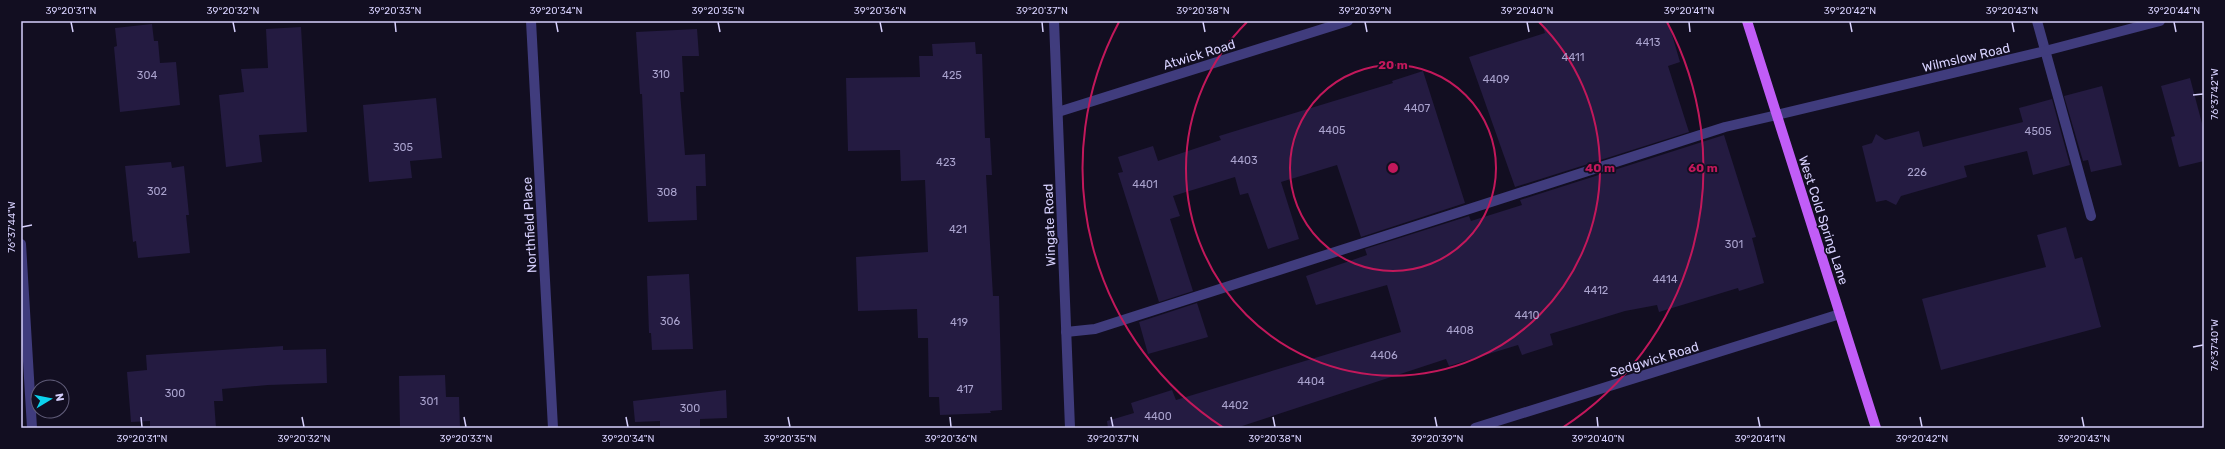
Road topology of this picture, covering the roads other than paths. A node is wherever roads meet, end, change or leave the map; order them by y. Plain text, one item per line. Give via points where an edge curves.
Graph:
1 (531, 21) edge
2 (1054, 21) edge
3 (1348, 21) edge
4 (1747, 21) edge
5 (2037, 21) edge
6 (2160, 21) edge
7 (2045, 51) junction
8 (1058, 112) junction
9 (1777, 115) junction
10 (2091, 216) dead end
11 (21, 244) edge
12 (1840, 314) junction
13 (1066, 332) junction
14 (32, 428) edge
15 (553, 428) edge
16 (1070, 428) edge
17 (1475, 428) edge
18 (1876, 428) edge

1 - 15 street, Northfield Place
2 - 8 street, Wingate Road
3 - 8 street, Atwick Road
4 - 9 main road, West Cold Spring Lane
5 - 7 street
6 - 7 street, Wilmslow Road
7 - 9 street, Wilmslow Road
7 - 10 street
8 - 13 street, Wingate Road
9 - 12 main road, West Cold Spring Lane
9 - 13 street, Wilmslow Road via 1725,127 1095,328
11 - 14 street
12 - 17 street, Sedgwick Road
12 - 18 main road, West Cold Spring Lane
13 - 16 street, Wingate Road

